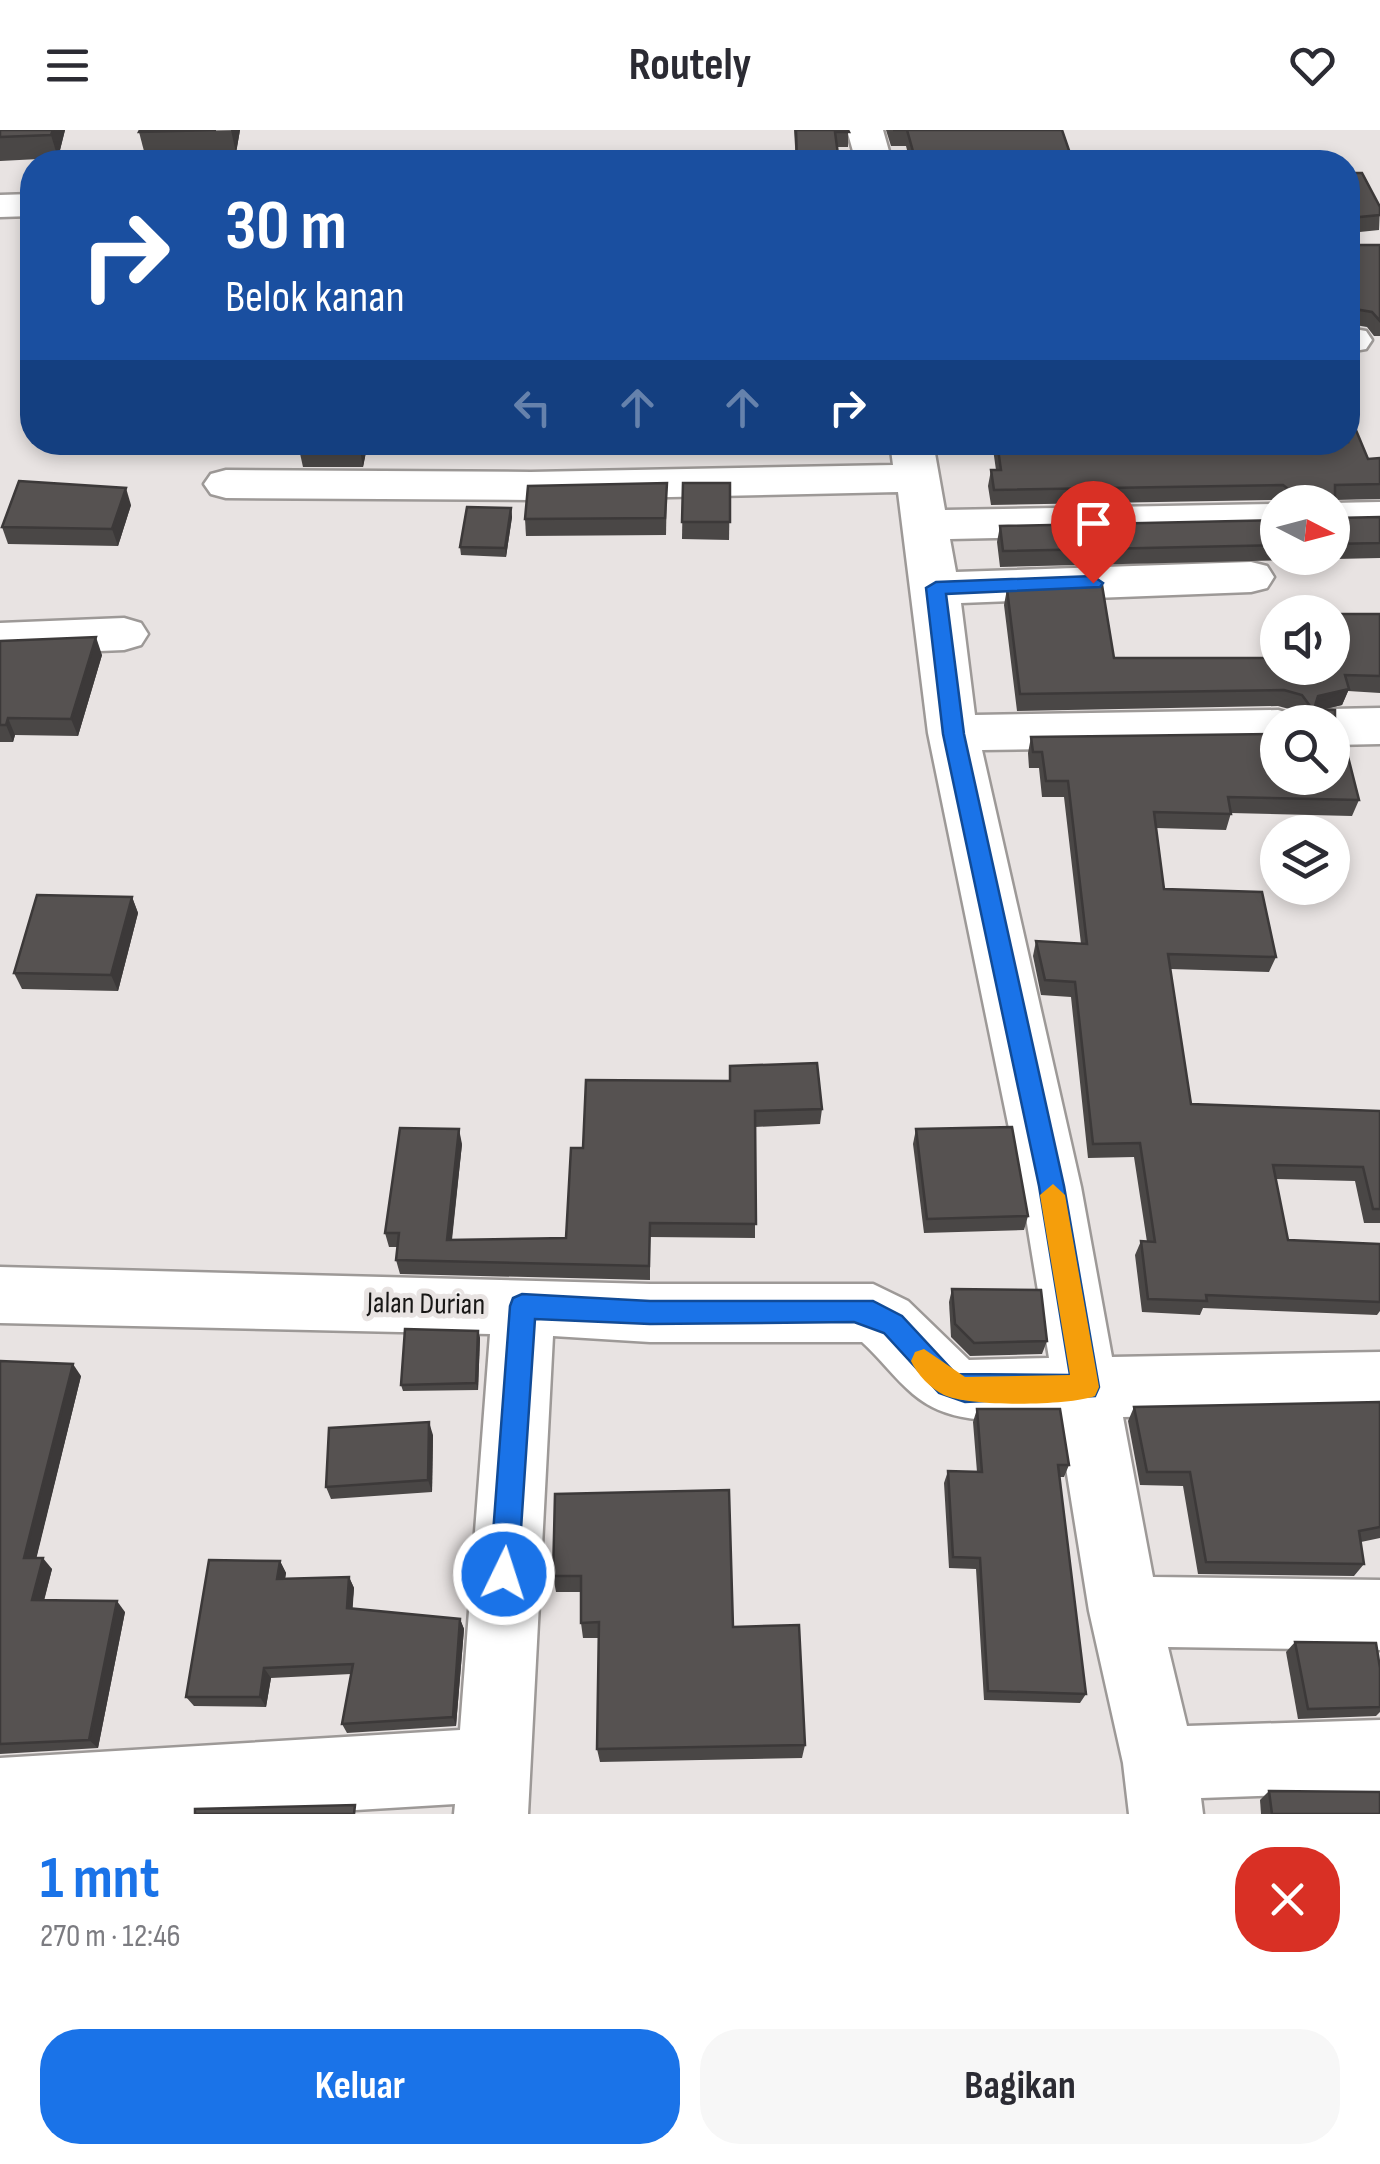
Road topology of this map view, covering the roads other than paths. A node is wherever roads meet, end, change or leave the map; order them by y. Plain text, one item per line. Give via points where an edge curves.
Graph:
1 (918, 482) edge
2 (226, 484) dead end
3 (1260, 516) edge
4 (1380, 516) edge
5 (1350, 517) edge
6 (1251, 577) dead end
7 (936, 588) junction
8 (124, 634) dead end
9 (0, 639) edge
10 (1380, 726) edge
11 (1350, 727) edge
12 (1260, 728) edge
13 (954, 734) junction
14 (0, 1295) edge
15 (522, 1306) junction
16 (1380, 1382) edge
17 (1085, 1387) junction
18 (1124, 1611) junction
19 (1380, 1615) edge
20 (1380, 1756) edge
21 (1163, 1788) edge
22 (491, 1789) edge
23 (0, 1795) edge

1 - 2 street
1 - 3 street
1 - 7 street
4 - 5 street
6 - 7 street
7 - 13 street
8 - 9 street
10 - 11 street
12 - 13 street
13 - 17 street via 1051,1186
14 - 15 street, Jalan Durian
15 - 17 street via 854,1310 893,1325 948,1384 965,1390
15 - 22 street, Jalan Durian
16 - 17 street
17 - 18 street
18 - 19 street
18 - 21 street
20 - 21 street
22 - 23 street

